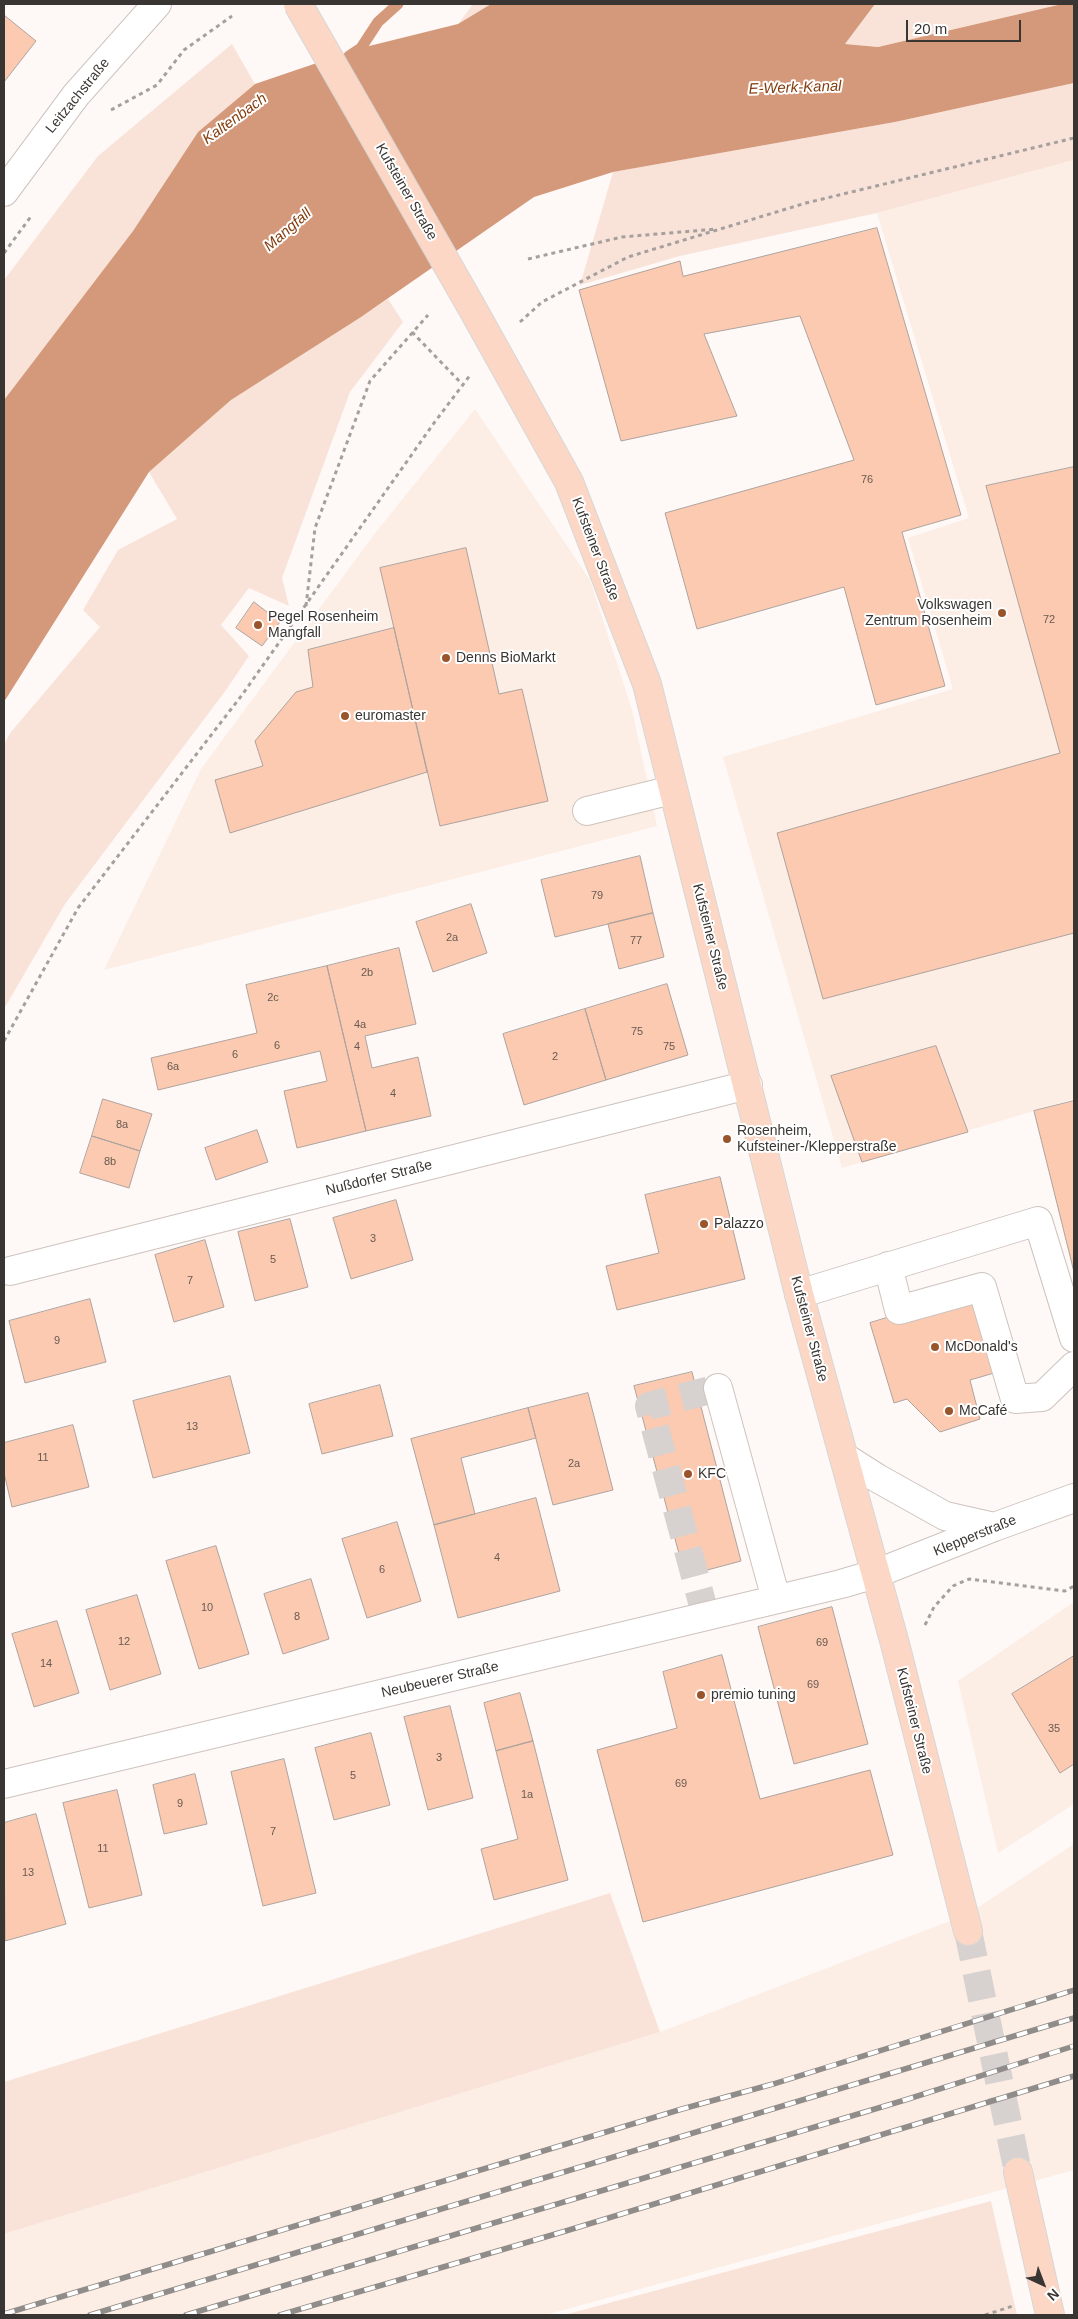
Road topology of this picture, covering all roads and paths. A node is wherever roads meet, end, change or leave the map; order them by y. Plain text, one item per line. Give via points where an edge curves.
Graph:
1 (157, 4) edge
2 (298, 4) edge
3 (232, 16) dead end
4 (110, 110) dead end
5 (1074, 138) edge
6 (4, 192) edge
7 (725, 228) junction
8 (528, 258) dead end
9 (428, 315) dead end
10 (412, 332) junction
11 (494, 346) junction
12 (463, 385) junction
13 (306, 606) junction
14 (672, 790) junction
15 (587, 811) dead end
16 (4, 1041) edge
17 (748, 1085) junction
18 (888, 1266) junction
19 (10, 1271) dead end
20 (799, 1294) junction
21 (1074, 1338) edge
22 (1074, 1366) edge
23 (718, 1388) dead end
24 (844, 1457) junction
25 (1074, 1498) edge
26 (994, 1527) junction
27 (875, 1574) junction
28 (1074, 1586) edge
29 (776, 1600) junction
30 (922, 1632) dead end
31 (4, 1784) edge
32 (968, 1930) tunnel mouth
33 (1018, 2172) tunnel mouth
34 (1018, 2304) dead end
35 (985, 2315) edge
36 (1050, 2315) edge

1 - 6 street, Leitzachstraße via 76,95
2 - 11 main road, Kufsteiner Straße, bridge
3 - 4 path via 184,50 157,85
5 - 7 path via 806,203
7 - 8 path via 622,237
7 - 11 path via 628,257 542,302
9 - 10 path
10 - 12 path
10 - 13 path via 370,381 315,528
11 - 12 path
11 - 14 main road, Kufsteiner Straße via 569,482 647,684
12 - 13 path
13 - 16 path via 242,695 78,908
14 - 15 street
14 - 17 main road, Kufsteiner Straße
17 - 19 street, Nußdorfer Straße
17 - 20 main road, Kufsteiner Straße
18 - 20 street
18 - 21 street via 1038,1221
18 - 22 street via 899,1310 982,1287 1015,1398 1042,1397
20 - 24 main road, Kufsteiner Straße
23 - 29 street
24 - 26 street via 945,1516
24 - 27 main road, Kufsteiner Straße
25 - 26 street, Klepperstraße
26 - 27 street, Klepperstraße
27 - 29 street, Neubeuerer Straße
27 - 32 main road, Kufsteiner Straße
28 - 30 path via 1065,1591 969,1579 953,1586 934,1607
29 - 31 street, Neubeuerer Straße
33 - 36 main road
34 - 35 path

